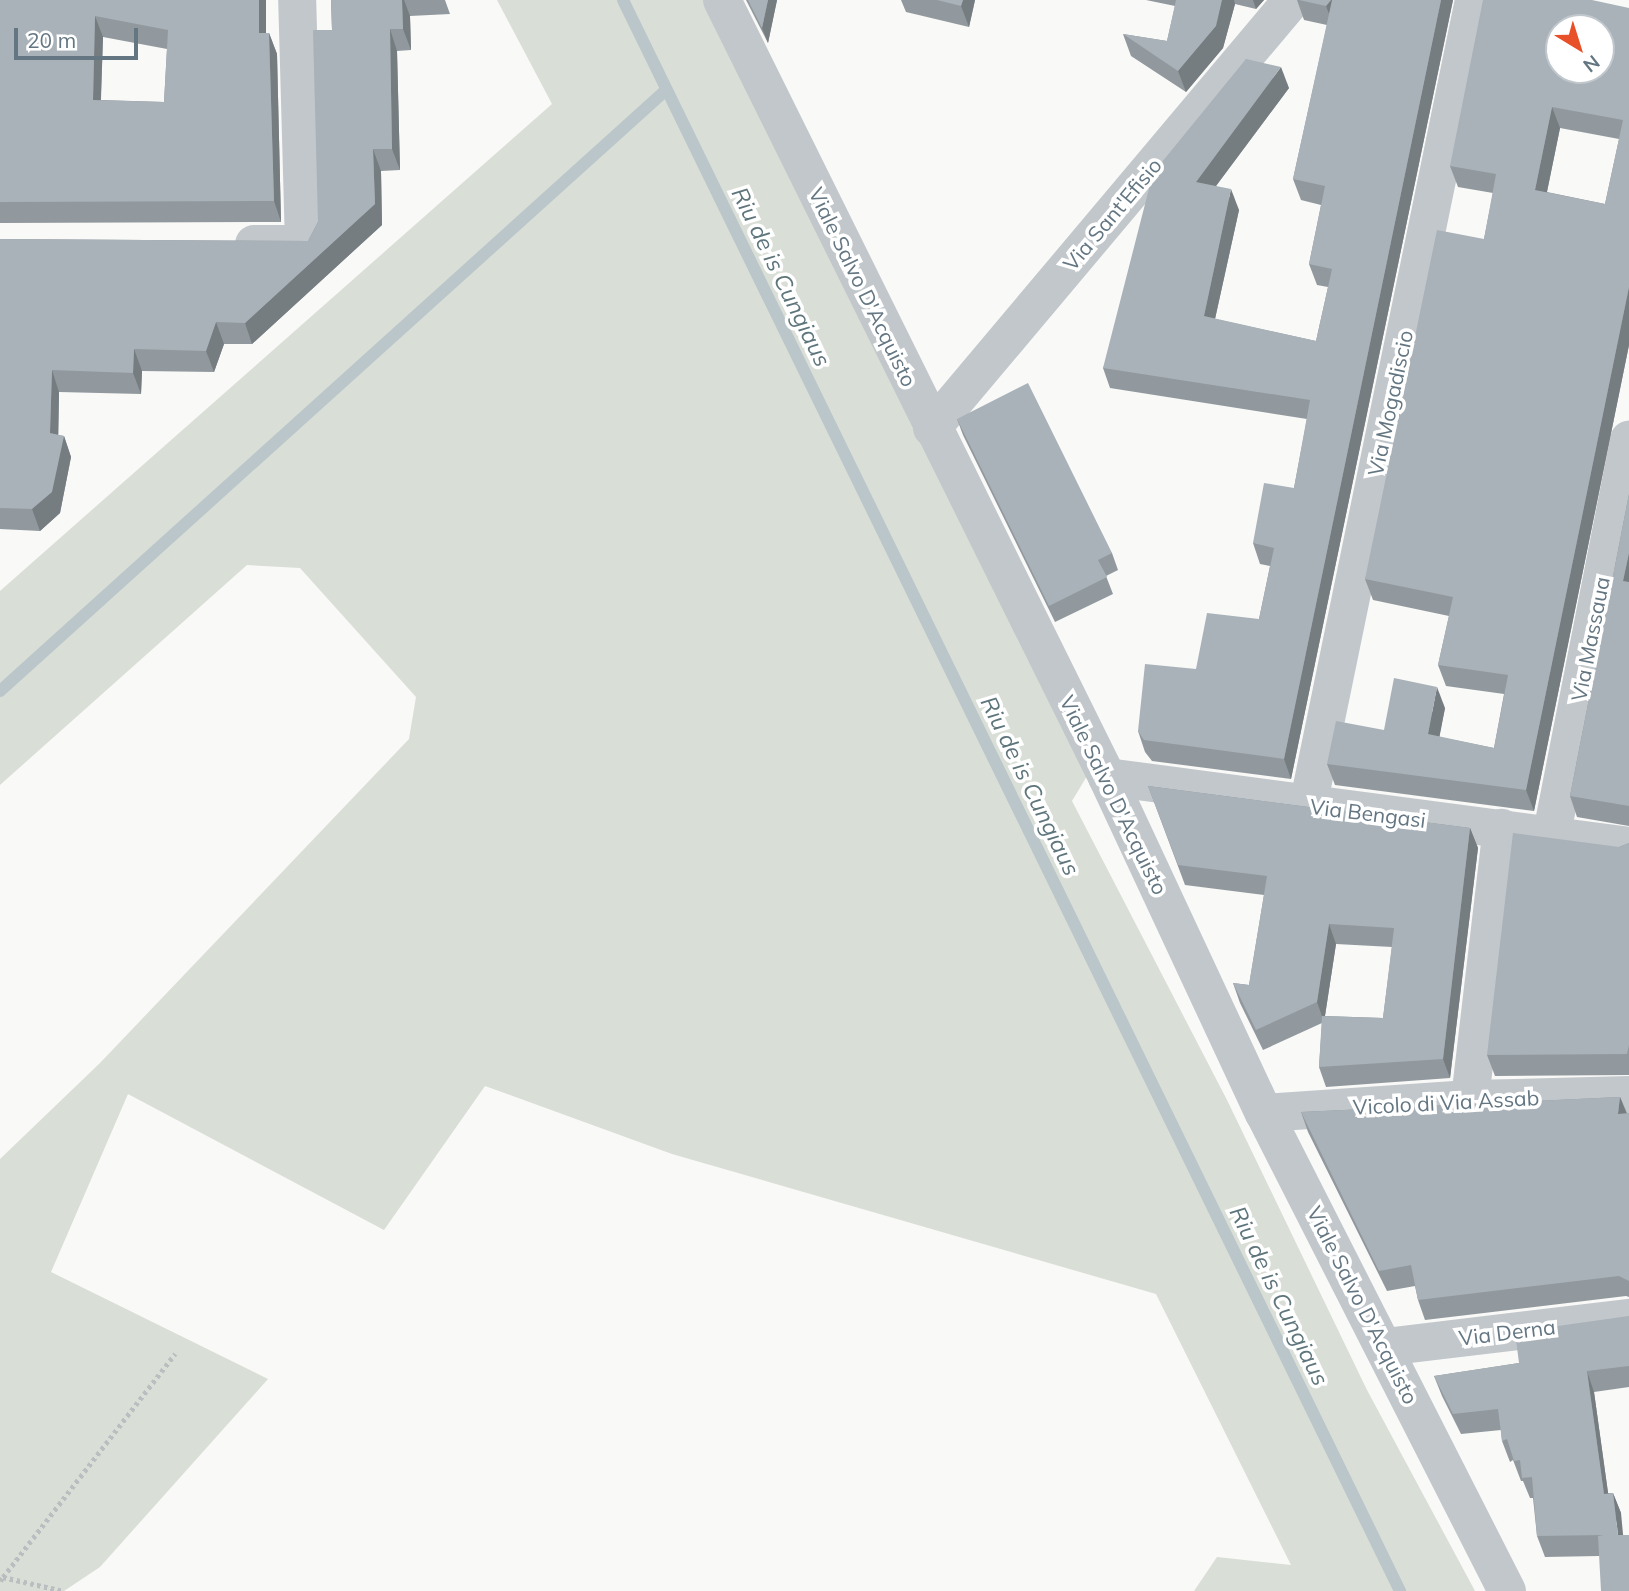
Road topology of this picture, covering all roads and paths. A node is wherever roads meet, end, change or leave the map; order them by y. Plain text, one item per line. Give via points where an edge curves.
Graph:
1 (297, 0) edge
2 (722, 0) edge
3 (1292, 0) edge
4 (1474, 0) edge
5 (221, 243) edge
6 (932, 428) junction
7 (1629, 440) edge
8 (1107, 777) junction
9 (1307, 806) junction
10 (1502, 828) junction
11 (1551, 838) junction
12 (1629, 846) edge
13 (1629, 1095) edge
14 (1470, 1099) junction
15 (1264, 1113) junction
16 (1629, 1318) edge
17 (1385, 1347) junction
18 (175, 1354) dead end
19 (2, 1579) edge
20 (63, 1591) edge
21 (1507, 1591) edge

1 - 5 street via 304,244
2 - 6 street, Viale Salvo D'Acquisto
3 - 6 street, Via Sant'Efisio
4 - 9 street, Via Mogadiscio
6 - 8 street, Viale Salvo D'Acquisto
7 - 11 street, Via Massaua
8 - 9 street, Via Bengasi
8 - 15 street, Viale Salvo D'Acquisto
9 - 10 street, Via Bengasi
10 - 11 street, Via Bengasi
10 - 14 street
11 - 12 street, Via Bengasi
13 - 14 street, Vicolo di Via Assab
14 - 15 street, Vicolo di Via Assab
15 - 17 street, Viale Salvo D'Acquisto
16 - 17 street, Via Derna
17 - 21 street, Viale Salvo D'Acquisto
18 - 19 path
19 - 20 path

